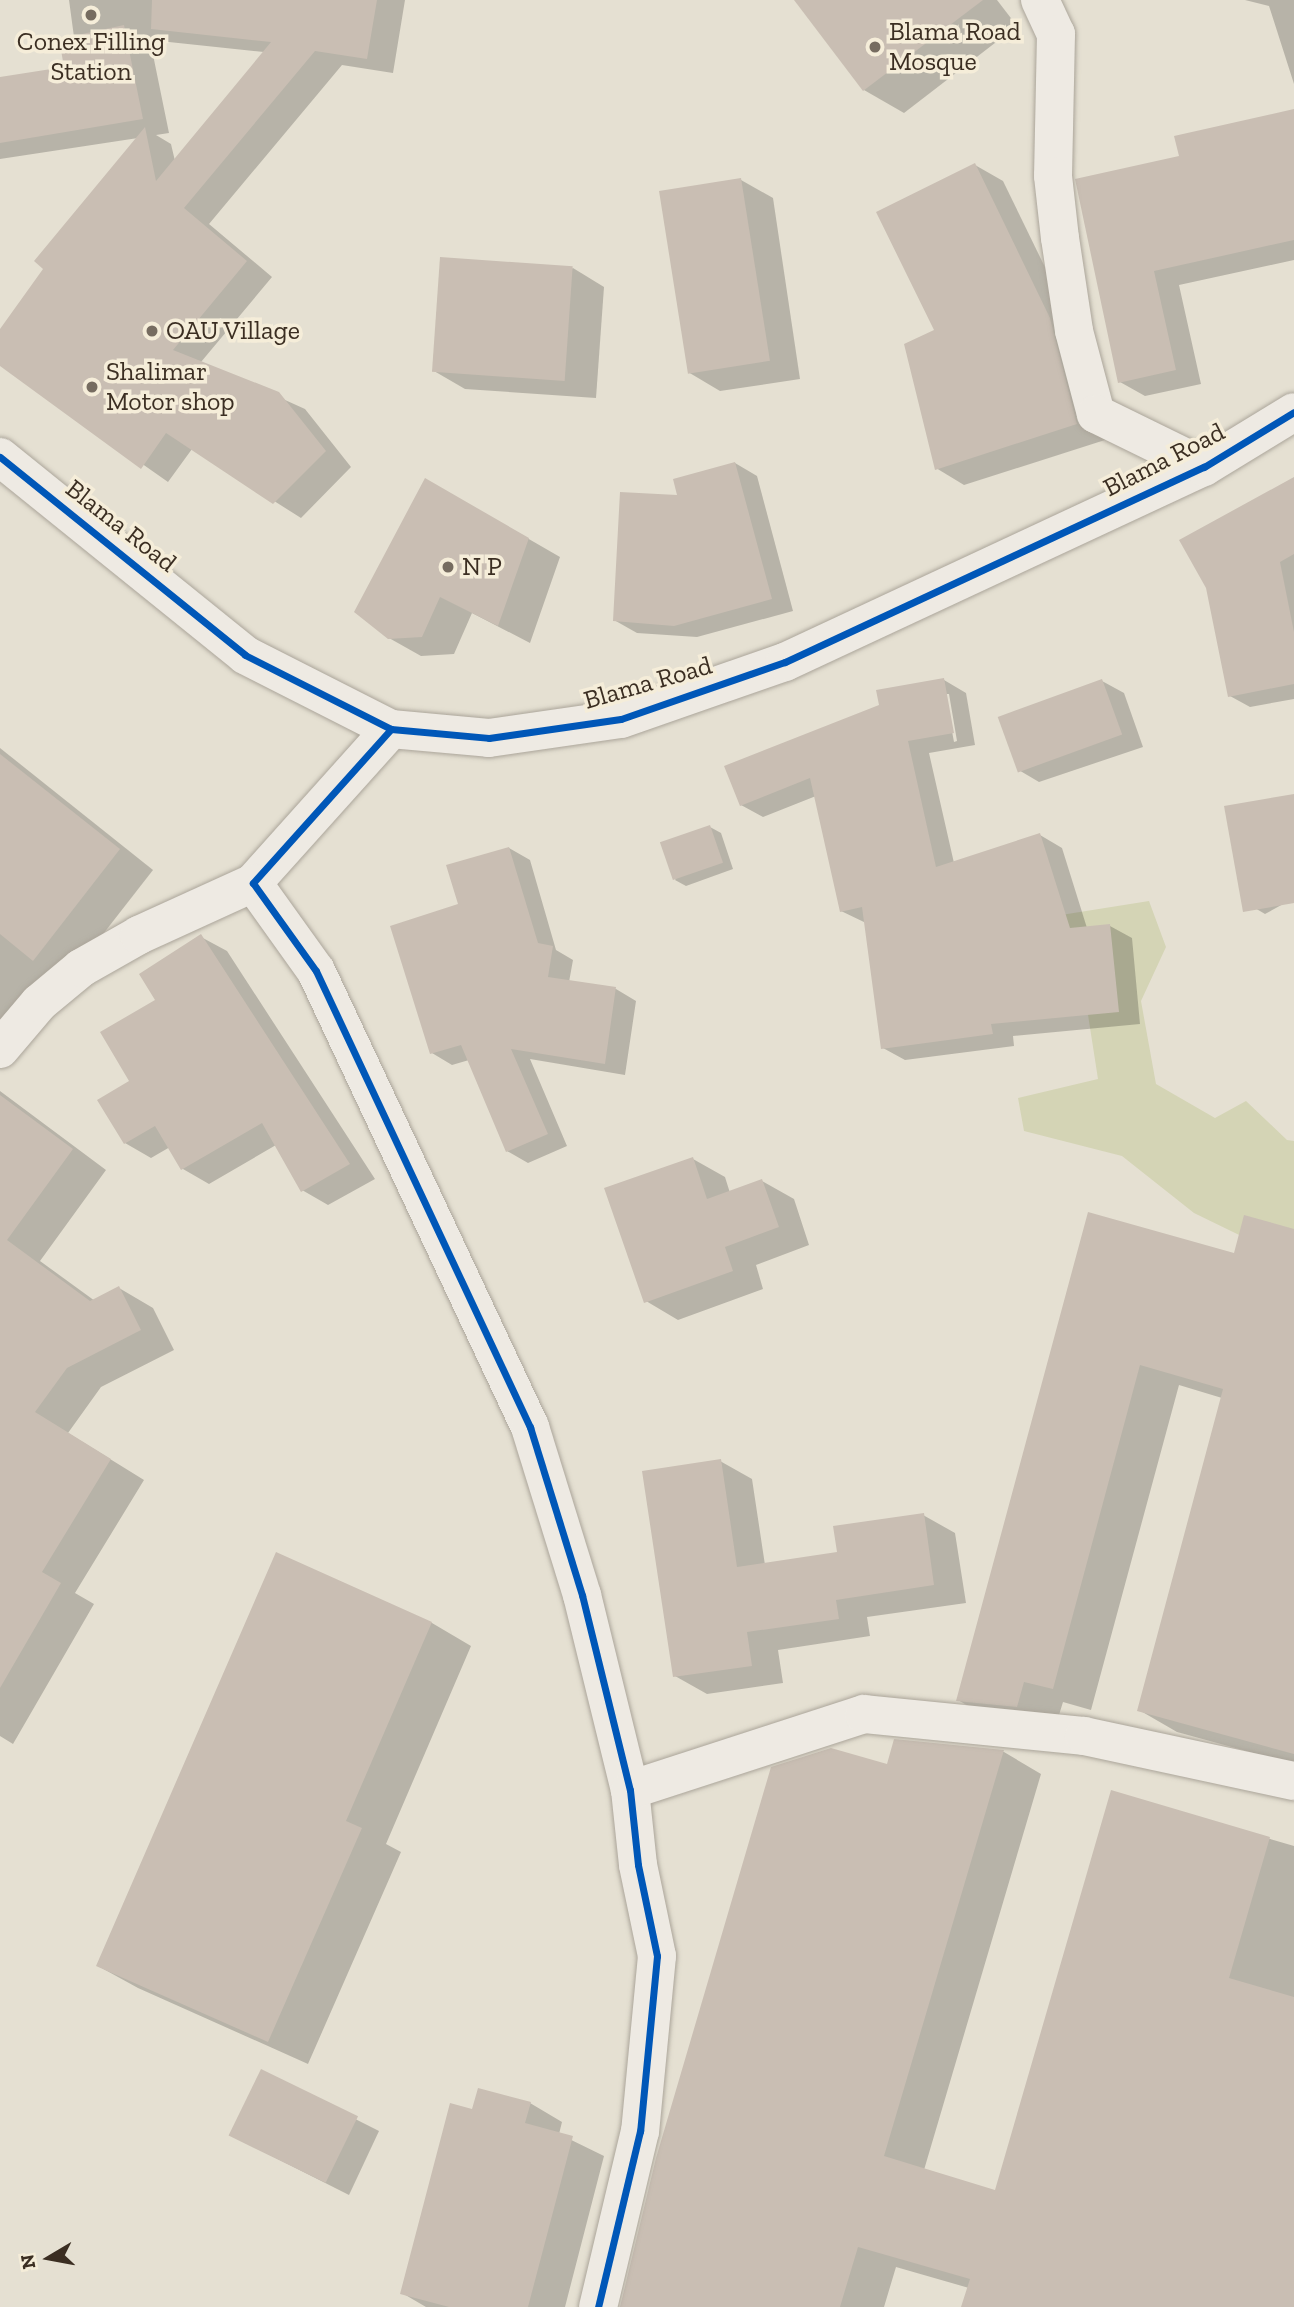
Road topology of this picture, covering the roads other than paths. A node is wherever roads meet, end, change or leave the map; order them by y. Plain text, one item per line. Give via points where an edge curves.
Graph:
1 (1041, 0) edge
2 (1294, 412) edge
3 (0, 457) edge
4 (1203, 467) junction
5 (391, 729) junction
6 (254, 883) junction
7 (0, 1049) edge
8 (1294, 1781) edge
9 (630, 1790) junction
10 (598, 2307) edge

1 - 4 street via 1056,34 1053,176 1060,238 1074,331 1096,414
2 - 4 street, Blama Road
3 - 5 street, Blama Road via 245,656
4 - 5 street, Blama Road via 785,662 621,719 488,738
5 - 6 street
6 - 7 street via 139,935 81,968 39,1003
6 - 9 street via 316,971 530,1427 582,1595
8 - 9 street via 1084,1736 864,1714
9 - 10 street via 657,1956 640,2131

